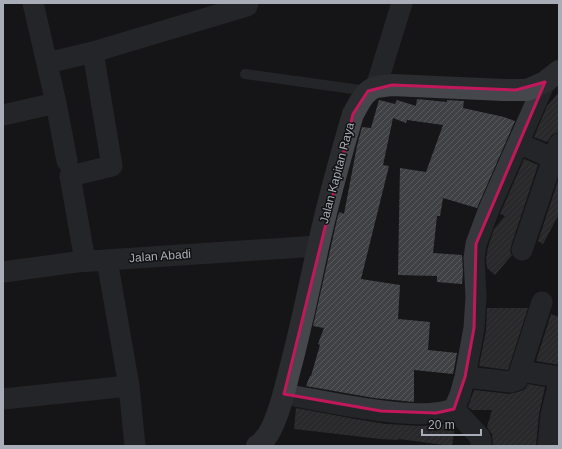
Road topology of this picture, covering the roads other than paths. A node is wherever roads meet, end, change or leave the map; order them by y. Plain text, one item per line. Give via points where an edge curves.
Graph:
1 (33, 3) edge
2 (248, 3) edge
3 (402, 3) edge
4 (94, 52) junction
5 (47, 63) junction
6 (245, 74) dead end
7 (552, 76) edge
8 (372, 89) junction
9 (56, 103) junction
10 (3, 115) edge
11 (518, 143) junction
12 (557, 154) edge
13 (66, 161) dead end
14 (318, 246) junction
15 (522, 250) dead end
16 (107, 260) junction
17 (85, 261) junction
18 (3, 272) edge
19 (542, 302) dead end
20 (520, 371) junction
21 (465, 376) junction
22 (559, 377) edge
23 (559, 382) edge
24 (130, 386) junction
25 (284, 394) junction
26 (3, 399) edge
27 (454, 409) junction
28 (135, 446) edge
29 (257, 446) edge
30 (481, 446) edge
31 (548, 446) edge

1 - 5 street
2 - 4 street via 247,6
3 - 8 street
4 - 5 street
4 - 17 street via 112,166 70,176
5 - 9 street
6 - 8 lane
7 - 8 street via 527,90 417,85 392,85
7 - 11 street
8 - 14 street, Jalan Kapitan Raya via 360,101 353,114
9 - 10 street
9 - 13 street
11 - 12 street
11 - 21 street via 476,244 474,328
12 - 15 street
14 - 16 street, Jalan Abadi
14 - 25 street, Jalan Kapitan Raya
16 - 17 street, Jalan Abadi
16 - 24 street
17 - 18 street, Jalan Abadi
19 - 20 street
20 - 21 street via 517,380 511,382
20 - 22 street
21 - 27 street
23 - 31 street via 551,415
24 - 26 street
24 - 28 street
25 - 27 street via 381,411 436,413
25 - 29 street, Jalan Kapitan Raya via 272,429
27 - 30 street via 480,436

